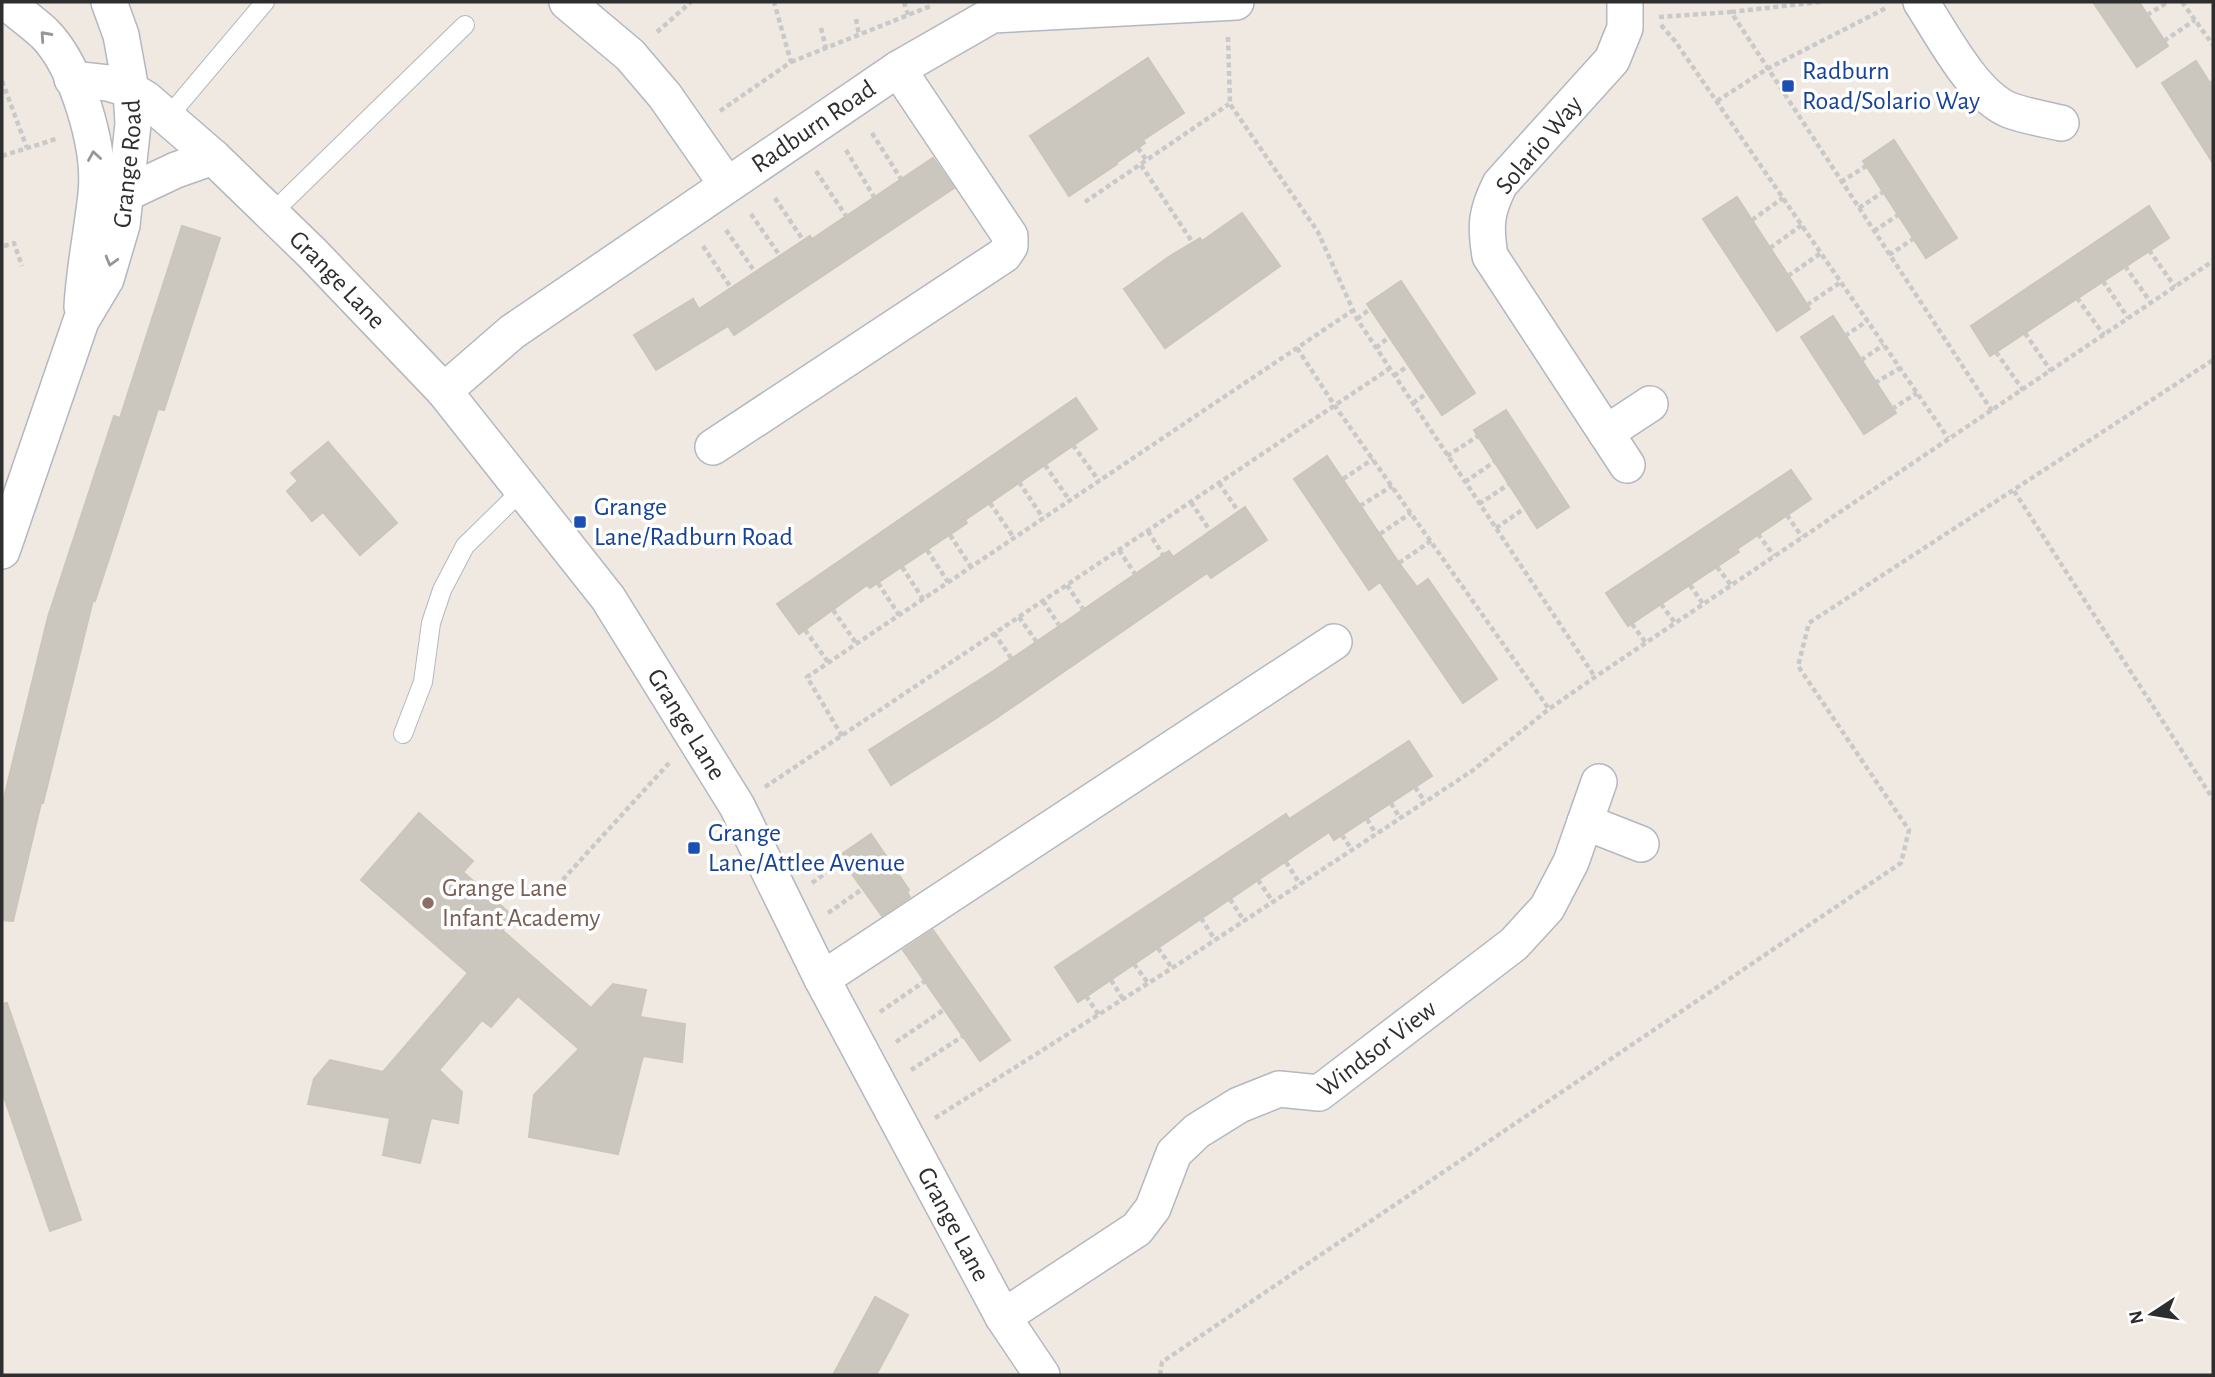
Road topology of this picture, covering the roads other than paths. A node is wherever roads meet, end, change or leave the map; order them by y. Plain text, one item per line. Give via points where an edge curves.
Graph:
1 (6, 2) edge
2 (108, 2) edge
3 (265, 2) edge
4 (567, 2) edge
5 (1227, 2) edge
6 (1236, 2) edge
7 (1625, 2) edge
8 (1921, 2) edge
9 (990, 8) edge
10 (465, 25) dead end
11 (898, 69) junction
12 (72, 79) junction
13 (131, 90) junction
14 (168, 117) junction
15 (2061, 123) dead end
16 (212, 157) junction
17 (727, 185) junction
18 (112, 192) junction
19 (271, 214) junction
20 (444, 391) junction
21 (1650, 404) dead end
22 (1606, 433) junction
23 (713, 447) dead end
24 (1627, 465) dead end
25 (522, 490) junction
26 (2, 551) edge
27 (1334, 642) dead end
28 (402, 734) dead end
29 (1599, 782) dead end
30 (1585, 822) junction
31 (1641, 844) dead end
32 (822, 978) junction
33 (1003, 1317) junction
34 (1042, 1375) edge

12 -> 1 street via 45,34
2 - 13 street, Grange Road via 121,35
3 - 14 lane
4 - 17 street via 629,55 665,96
5 - 6 street, Radburn Road
5 - 9 street, Radburn Road
7 - 22 street, Solario Way via 1625,28 1612,60 1500,184 1489,206 1486,228 1490,256
8 - 15 street via 1973,80 1989,96 2007,109
9 - 11 street, Radburn Road
10 - 19 lane
11 - 17 street, Radburn Road
11 - 23 street via 1010,236 1010,246 1004,256
12 - 13 street, Grange Lane
18 -> 12 street via 95,163 90,128
13 - 14 street, Grange Lane
13 - 18 street, Grange Road via 133,124
14 - 16 street, Grange Lane
16 - 18 street
16 - 19 street, Grange Lane
17 - 20 street, Radburn Road via 512,332
18 - 26 street via 84,271 81,321
19 - 20 street, Grange Lane
20 - 25 street, Grange Lane
21 - 22 street
22 - 24 street, Solario Way
25 - 28 lane via 465,545 442,590 431,623 423,681
25 - 32 street, Grange Lane via 608,598 737,806
27 - 32 street
29 - 30 street, Windsor View
30 - 31 street
30 - 33 street, Windsor View via 1547,908 1514,944 1319,1093 1279,1089 1239,1105 1197,1130 1174,1153 1153,1208 1137,1229
32 - 33 street, Grange Lane
33 - 34 street, Grange Lane

